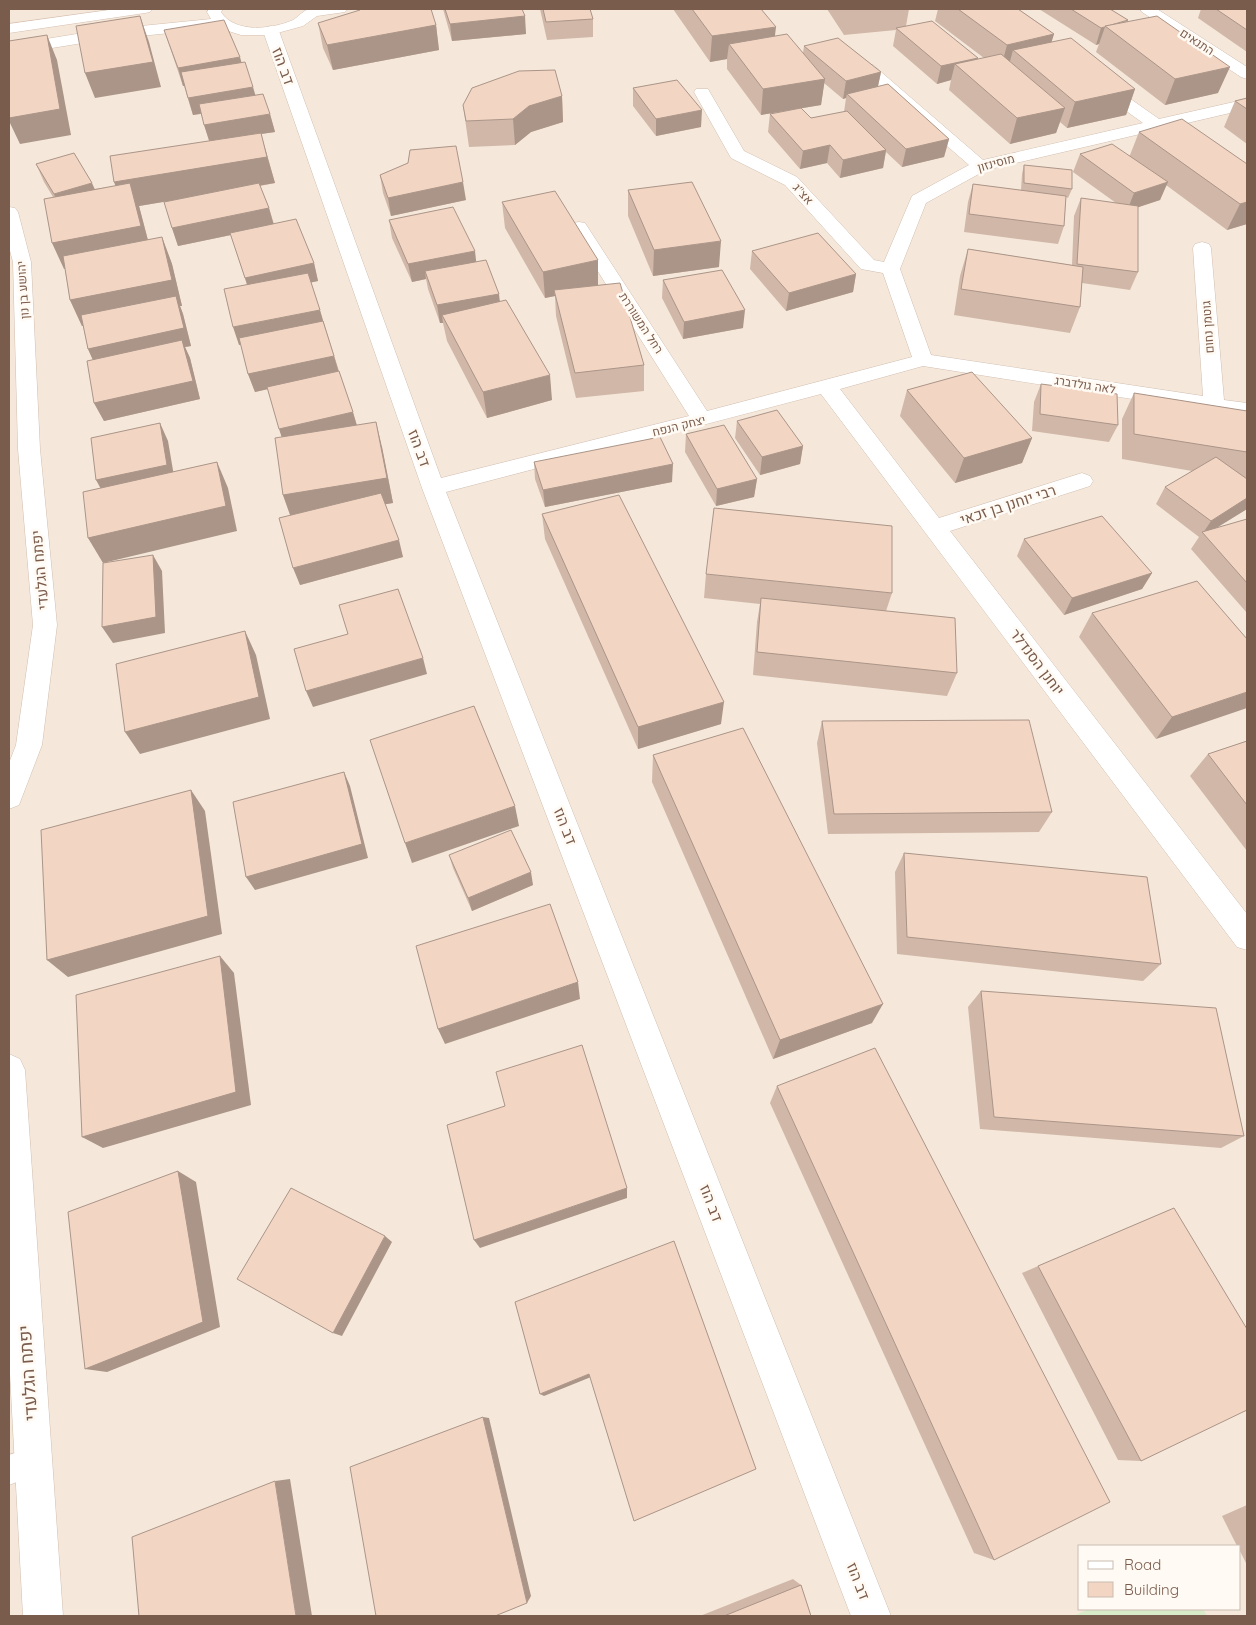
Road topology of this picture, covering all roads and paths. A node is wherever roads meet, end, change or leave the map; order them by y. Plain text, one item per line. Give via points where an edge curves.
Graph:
1 (146, 9) edge
2 (340, 9) edge
3 (1147, 9) edge
4 (315, 10) edge
5 (219, 16) edge
6 (9, 30) edge
7 (270, 31) junction
8 (9, 50) edge
9 (867, 68) edge
10 (1086, 74) edge
11 (1247, 74) edge
12 (702, 92) dead end
13 (1247, 104) edge
14 (1157, 126) junction
15 (1179, 141) edge
16 (980, 166) junction
17 (9, 212) edge
18 (579, 227) edge
19 (1202, 248) dead end
20 (891, 269) junction
21 (17, 342) edge
22 (923, 360) junction
23 (826, 386) junction
24 (1214, 405) junction
25 (1247, 410) edge
26 (702, 420) junction
27 (19, 451) edge
28 (1082, 481) dead end
29 (434, 488) junction
30 (934, 528) junction
31 (19, 748) edge
32 (9, 796) edge
33 (1247, 937) edge
34 (9, 1070) edge
35 (21, 1466) edge
36 (43, 1616) edge
37 (871, 1616) edge

1 - 6 street
2 - 4 street
3 - 11 street, התנאים
4 - 7 street via 303,21
5 - 7 street via 233,28
5 - 8 street
7 - 29 street, דב הוז
9 - 16 street
10 - 14 street
12 - 20 street, אצ"ג via 737,154 791,181 868,265
13 - 14 street, מוסינזון
14 - 15 street
14 - 16 street, מוסינזון
16 - 20 street, מוסינזון via 918,200
17 - 21 street, יהושע בן נון via 22,262
18 - 26 street, רחל המשוררת
19 - 24 street, גוטמן נחום
20 - 22 street
21 - 27 street, יפתח הגלעדי
22 - 23 street, יצחק הנפח
22 - 24 street, לאה גולדברג
23 - 26 street, יצחק הנפח
23 - 30 street, יוחנן הסנדלר
24 - 25 street, לאה גולדברג
26 - 29 street, יצחק הנפח
27 - 31 street, יפתח הגלעדי via 45,625
28 - 30 street, רבי יוחנן בן זכאי
29 - 37 street, דב הוז
30 - 33 street, יוחנן הסנדלר
31 - 32 street, יפתח הגלעדי
34 - 35 street, יפתח הגלעדי
35 - 36 street, יפתח הגלעדי

